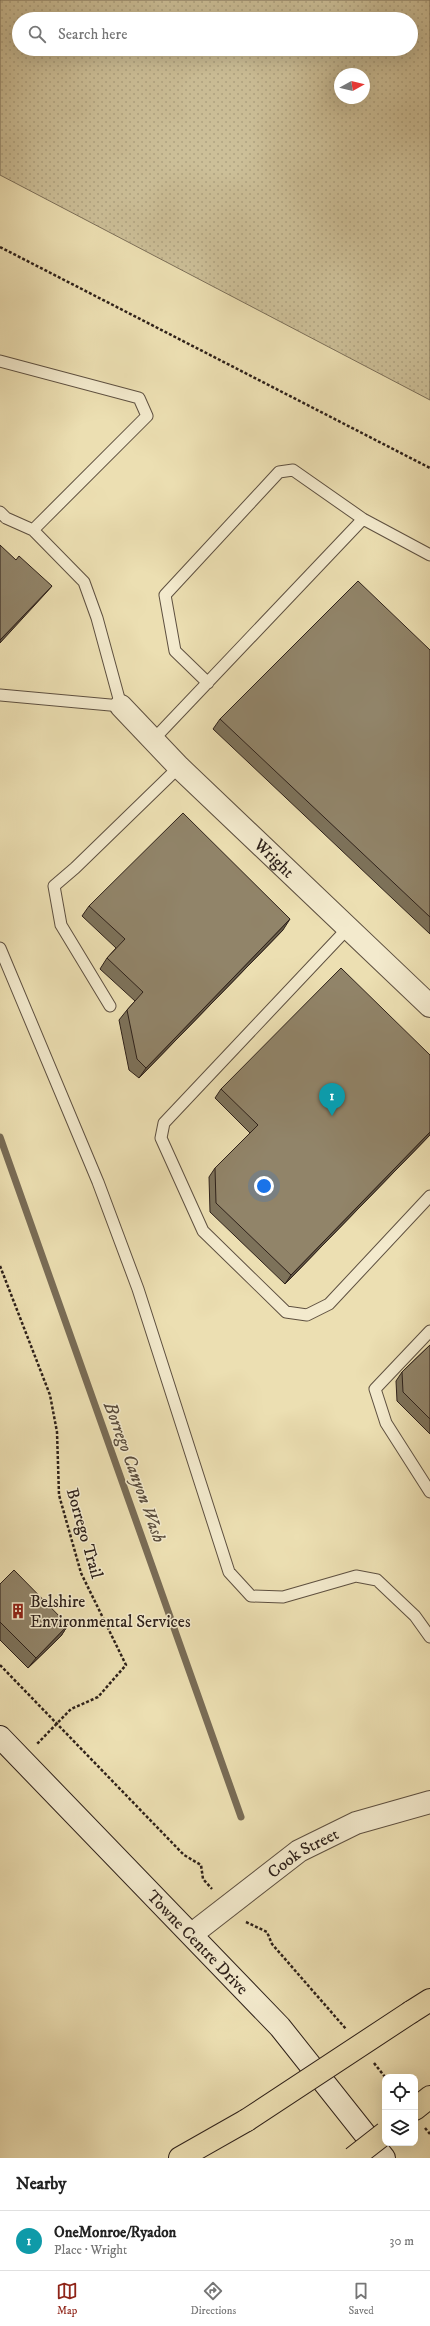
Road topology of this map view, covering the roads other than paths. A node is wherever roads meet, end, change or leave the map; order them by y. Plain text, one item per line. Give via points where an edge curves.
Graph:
1 (0, 360) edge
2 (0, 512) edge
3 (363, 519) junction
4 (33, 530) junction
5 (430, 555) edge
6 (208, 683) junction
7 (0, 695) edge
8 (121, 706) junction
9 (153, 740) junction
10 (179, 767) junction
11 (348, 928) junction
12 (0, 948) edge
13 (110, 1006) dead end
14 (430, 1006) edge
15 (430, 1196) edge
16 (430, 1331) edge
17 (430, 1492) edge
18 (430, 1637) edge
19 (0, 1737) edge
20 (430, 1802) edge
21 (192, 1934) junction
22 (430, 2000) edge
23 (430, 2097) edge
24 (418, 2107) edge
25 (382, 2135) edge
26 (180, 2158) edge
27 (353, 2158) edge
28 (384, 2158) edge

1 - 4 lane via 139,398 147,416
2 - 4 lane via 6,518
3 - 5 lane
3 - 6 lane
3 - 6 lane via 293,470 279,472 165,595 175,650
4 - 8 lane via 84,582 97,618
6 - 9 lane
7 - 8 lane
8 - 9 street, Wright
9 - 10 street, Wright
10 - 11 street, Wright
10 - 13 lane via 54,886 61,925
11 - 14 street, Wright
11 - 15 lane via 164,1123 161,1138 203,1231 286,1312 307,1315 329,1304
12 - 18 lane via 98,1182 138,1288 229,1572 251,1596 284,1597 356,1576 377,1580 415,1616
16 - 17 lane via 375,1389 386,1423
19 - 21 street, Towne Centre Drive
20 - 21 street, Cook Street via 356,1823 299,1851
21 - 28 street, Towne Centre Drive via 280,2027
22 - 26 highway, bridge via 247,2120
23 - 24 highway
25 - 27 highway, bridge

